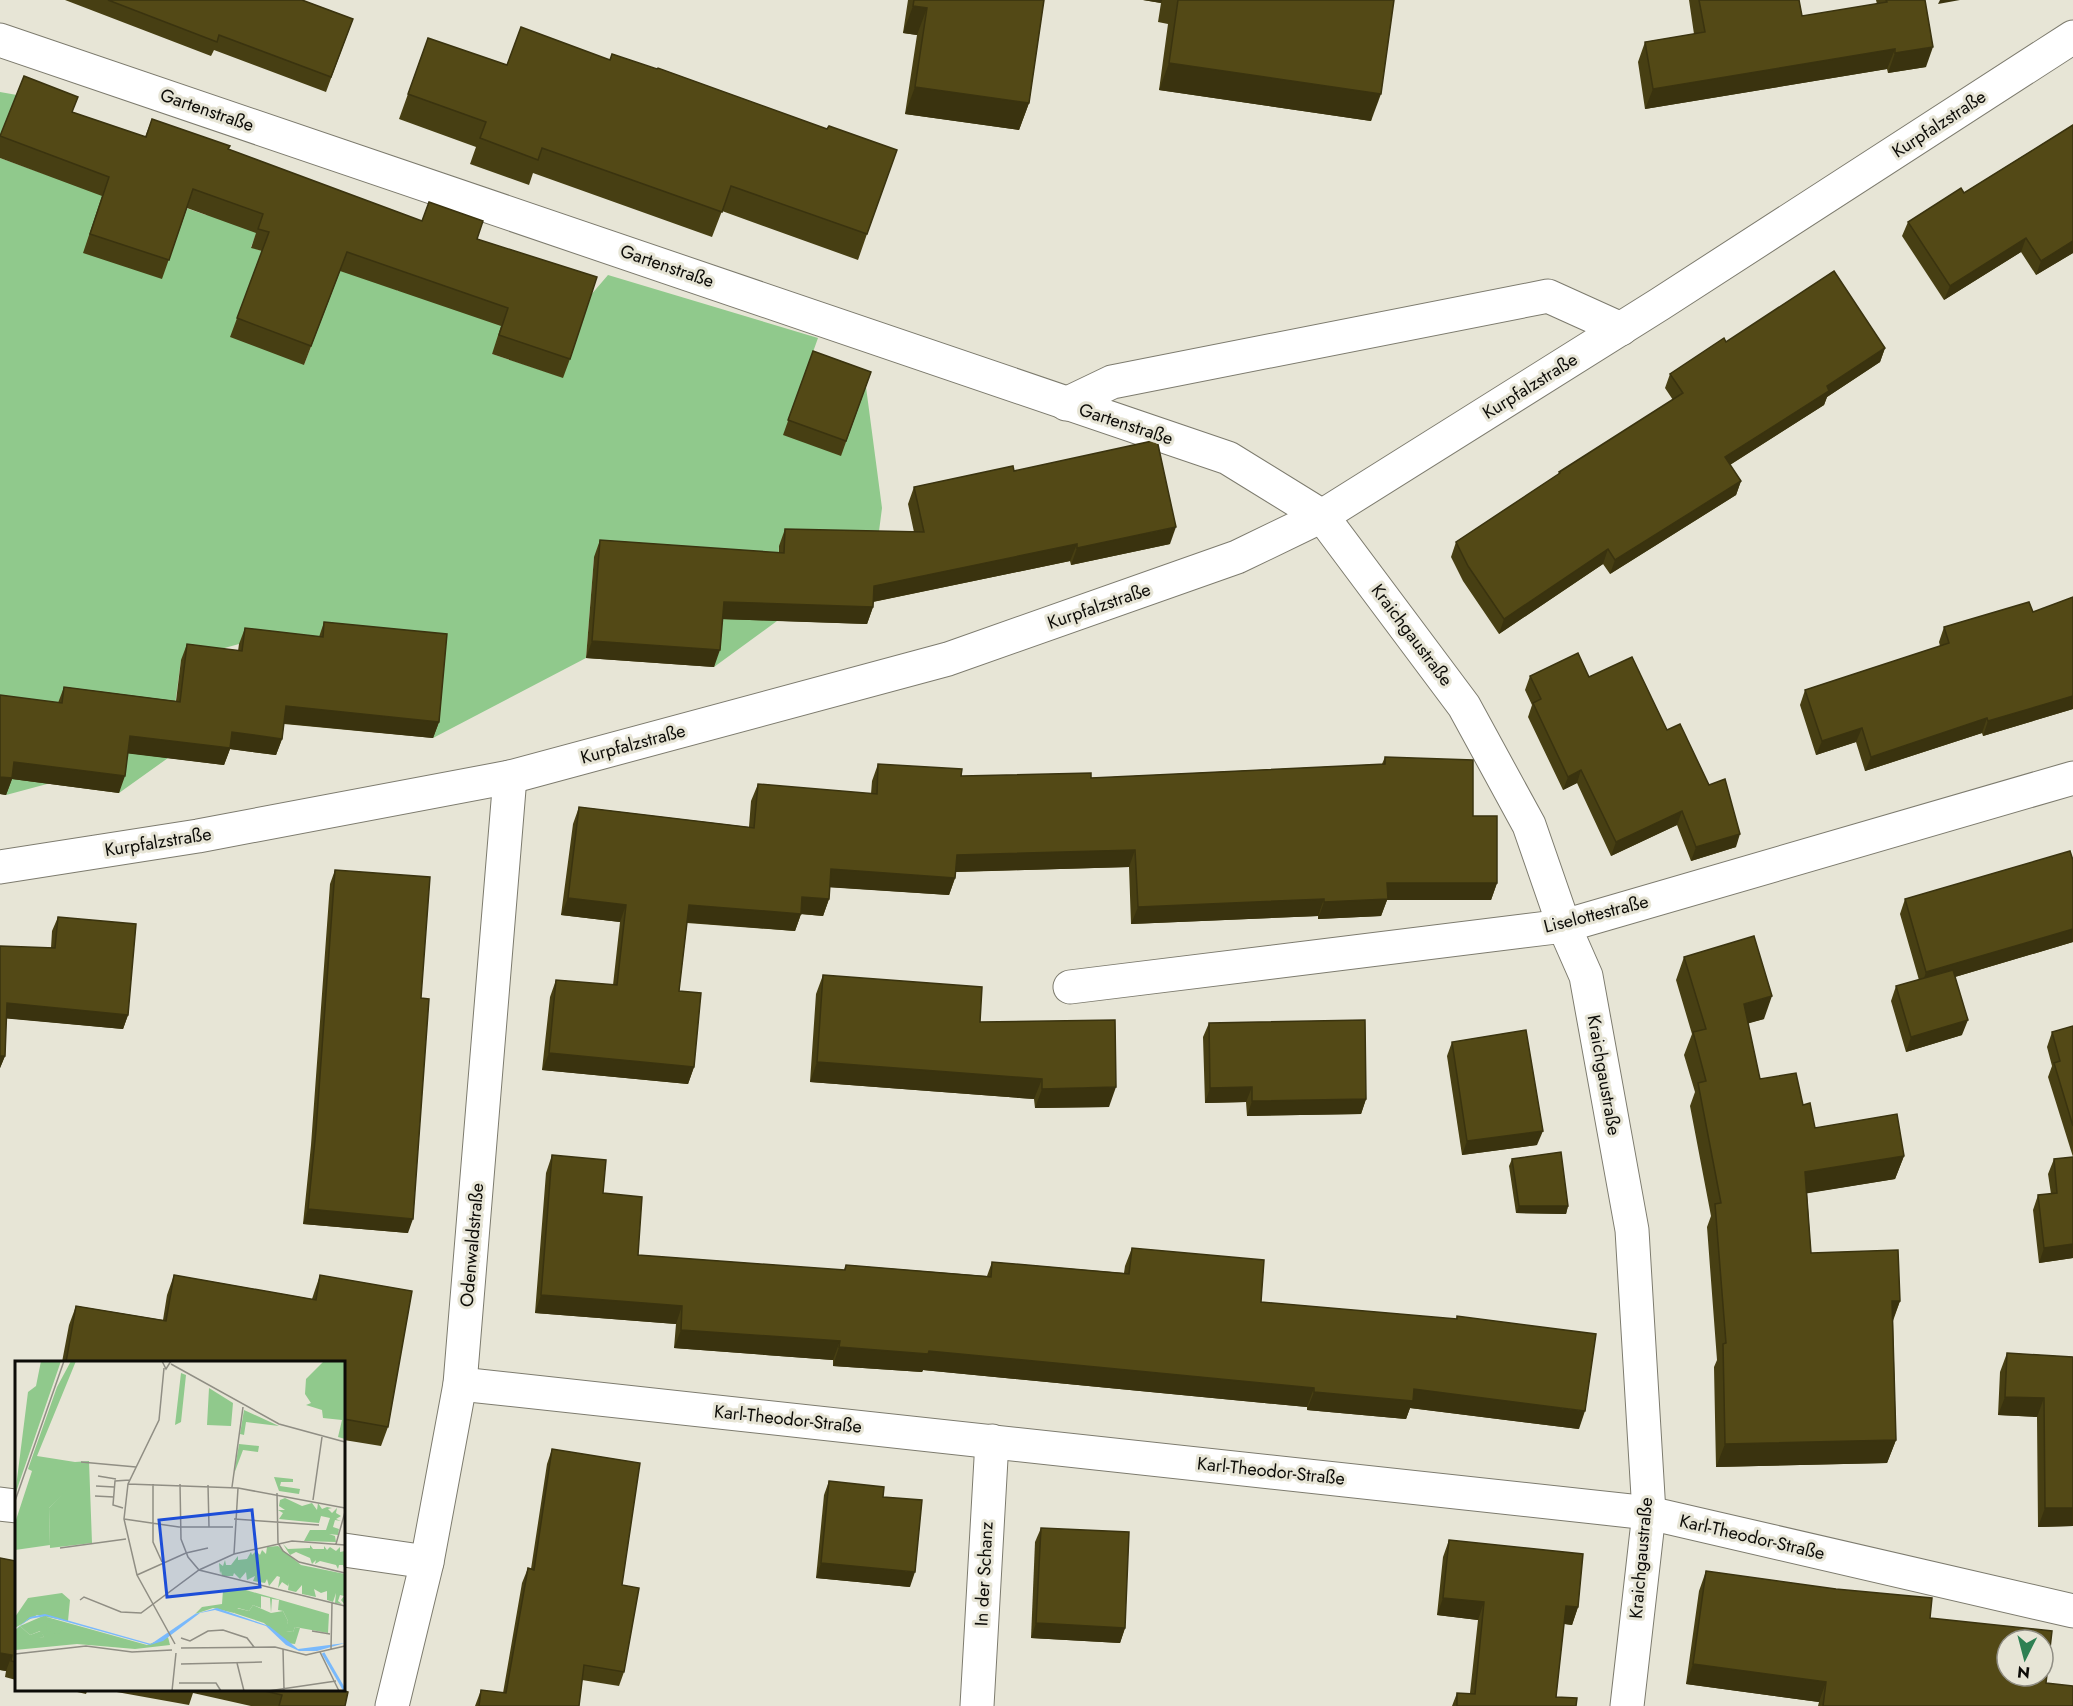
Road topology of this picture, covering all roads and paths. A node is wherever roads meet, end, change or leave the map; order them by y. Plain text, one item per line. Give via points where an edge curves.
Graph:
1 (2073, 37) edge
2 (0, 40) edge
3 (1621, 328) junction
4 (1066, 404) junction
5 (1322, 516) junction
6 (510, 777) junction
7 (2073, 778) edge
8 (0, 867) edge
9 (1564, 926) junction
10 (1070, 987) dead end
11 (460, 1384) junction
12 (992, 1441) junction
13 (0, 1504) edge
14 (15, 1506) edge
15 (1648, 1513) junction
16 (345, 1550) edge
17 (427, 1562) junction
18 (2073, 1611) edge
19 (392, 1706) edge
20 (977, 1706) edge
21 (1627, 1706) edge

1 - 3 street, Kurpfalzstraße
2 - 4 street, Gartenstraße
3 - 4 street via 1548,296 1112,382
3 - 5 street, Kurpfalzstraße
4 - 5 street, Gartenstraße via 1228,458
5 - 6 street, Kurpfalzstraße via 1237,557 948,659
5 - 9 street, Kraichgaustraße via 1464,706 1529,825
6 - 8 street, Kurpfalzstraße via 198,836
6 - 11 street, Odenwaldstraße
7 - 9 street, Liselottestraße
9 - 10 street, Liselottestraße
9 - 15 street, Kraichgaustraße via 1586,976 1632,1230
11 - 12 street, Karl-Theodor-Straße
11 - 17 street, Odenwaldstraße
12 - 15 street, Karl-Theodor-Straße
12 - 20 street, In der Schanz
13 - 14 street
15 - 18 street, Karl-Theodor-Straße
15 - 21 street, Kraichgaustraße
16 - 17 street
17 - 19 street, Odenwaldstraße

